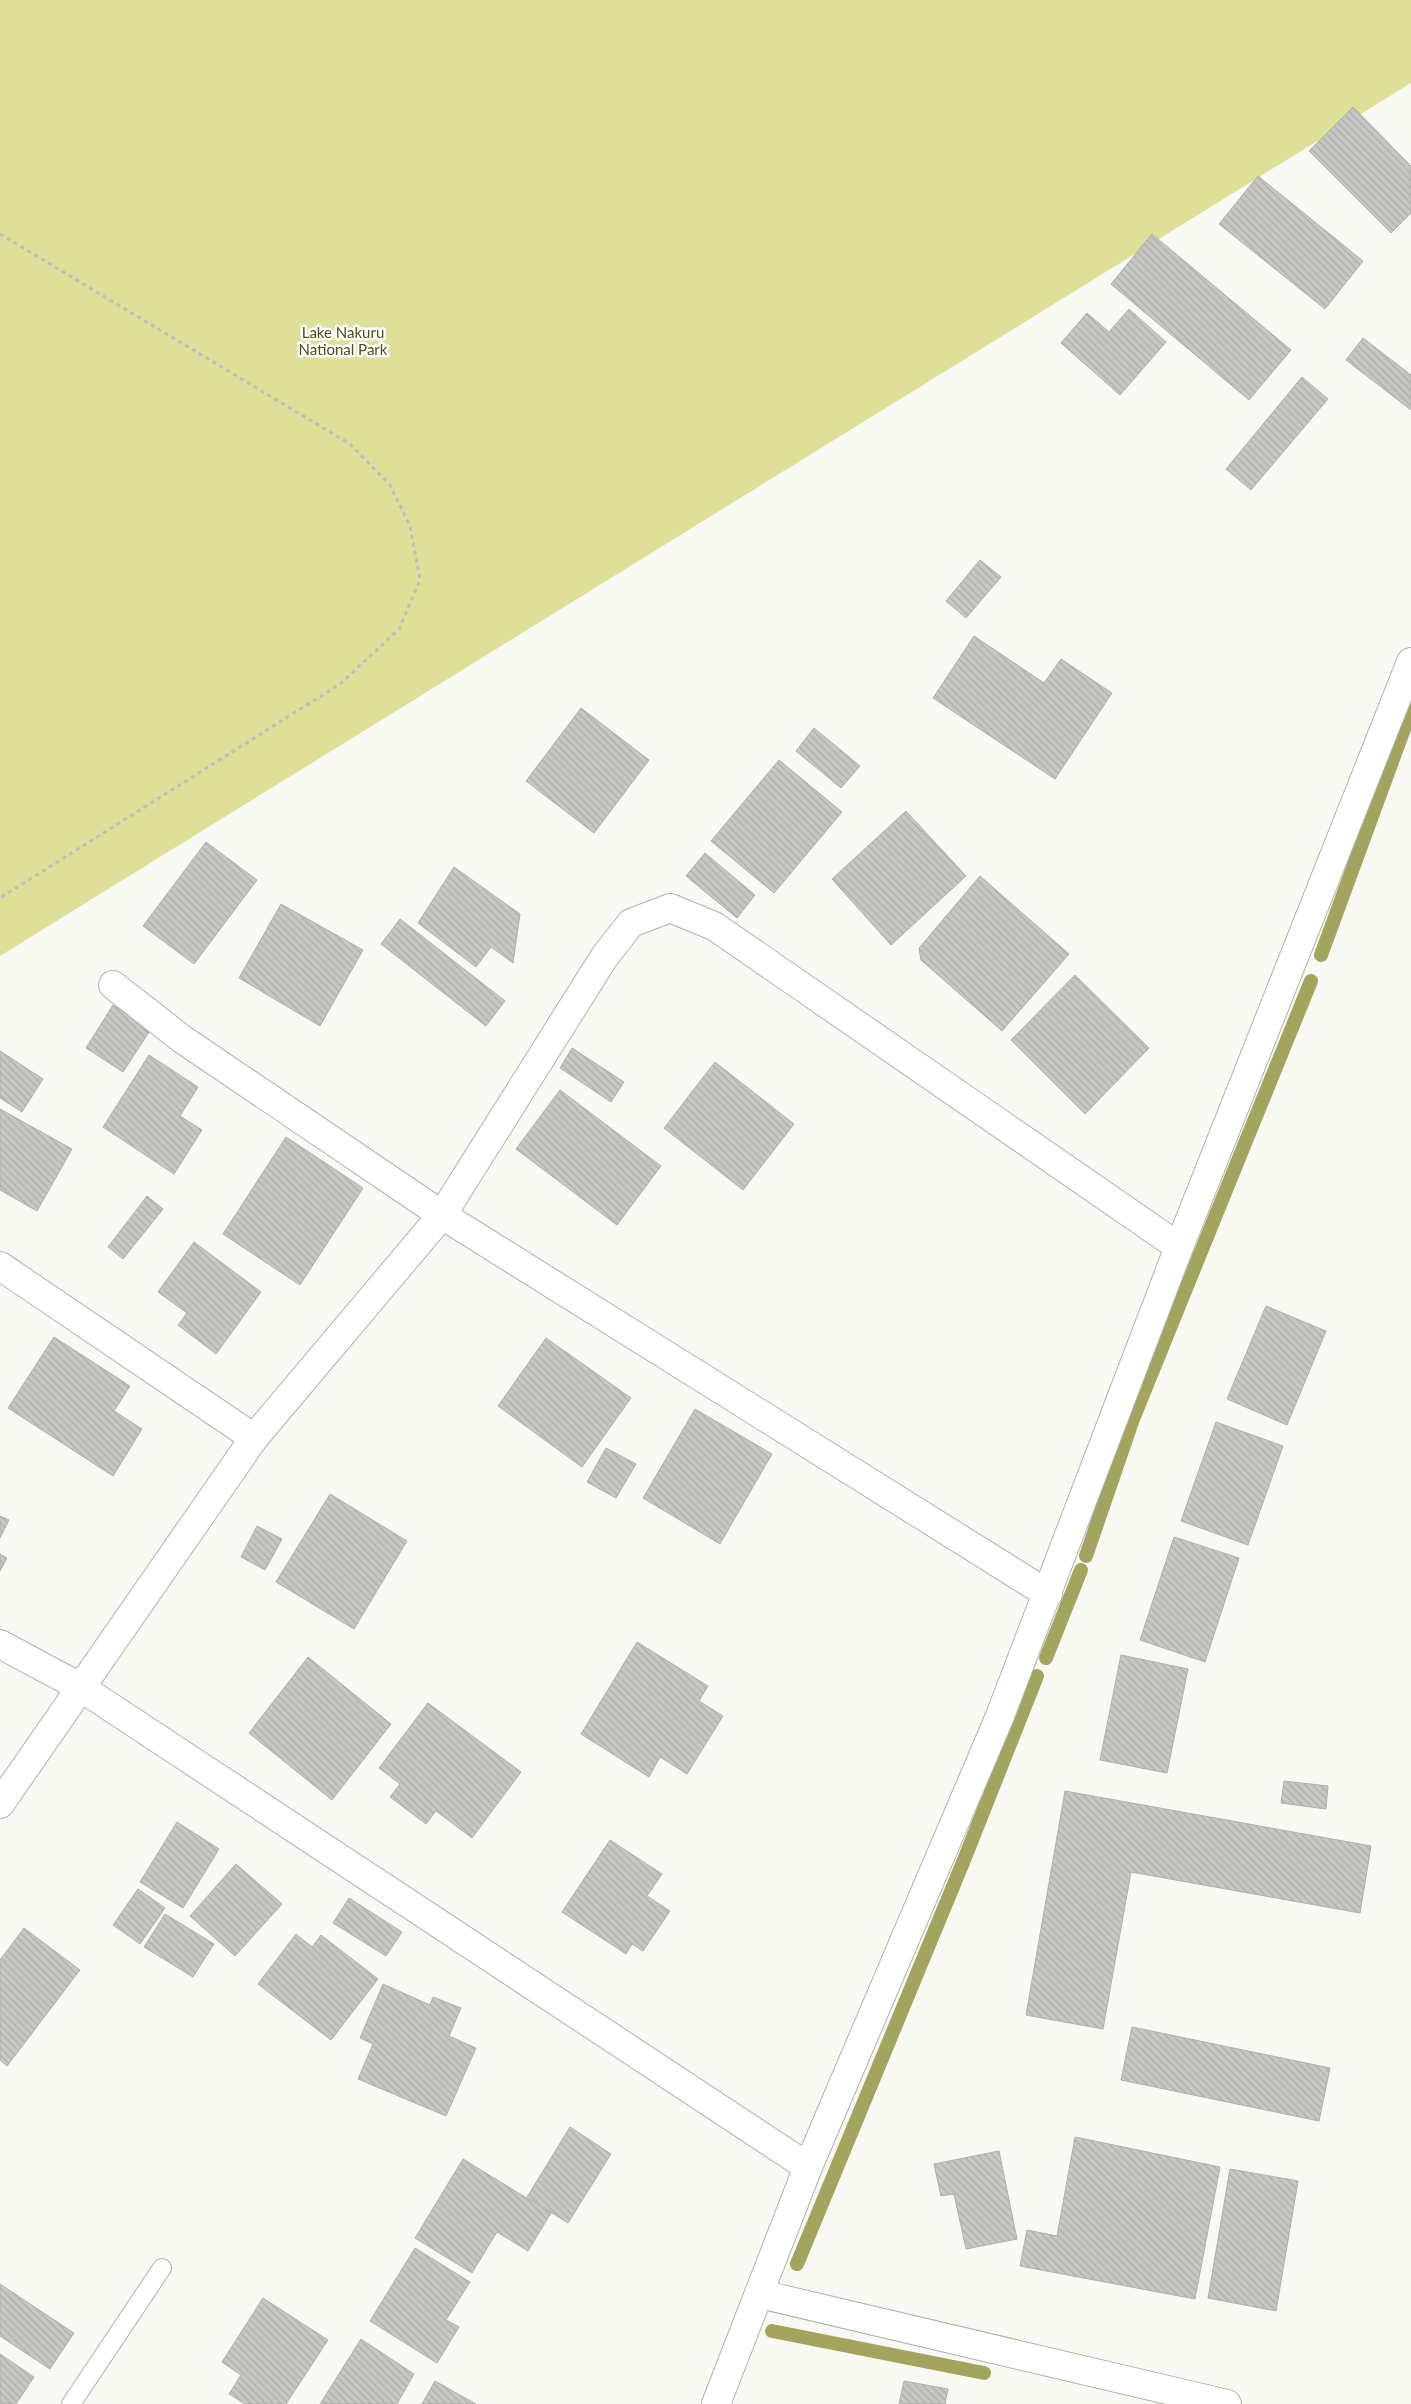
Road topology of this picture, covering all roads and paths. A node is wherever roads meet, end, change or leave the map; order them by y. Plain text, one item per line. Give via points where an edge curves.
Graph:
1 (0, 234) edge
2 (1411, 662) edge
3 (0, 898) edge
4 (113, 986) dead end
5 (442, 1215) junction
6 (1179, 1247) junction
7 (0, 1266) edge
8 (254, 1438) junction
9 (1048, 1594) junction
10 (0, 1644) edge
11 (80, 1687) junction
12 (0, 1804) edge
13 (808, 2167) junction
14 (162, 2268) dead end
15 (760, 2294) junction
16 (71, 2404) edge
17 (716, 2404) edge
18 (1227, 2404) edge

1 - 3 path via 350,444 390,485 410,526 420,580 399,629 340,684
2 - 6 street
4 - 5 street via 182,1039
5 - 6 street via 604,956 631,923 670,908 714,926
5 - 8 street
5 - 9 street
6 - 9 street
7 - 8 street
8 - 11 street
9 - 13 street via 1000,1716
10 - 11 street
11 - 12 street
11 - 13 street
13 - 15 street
14 - 16 lane
15 - 17 street
15 - 18 street

